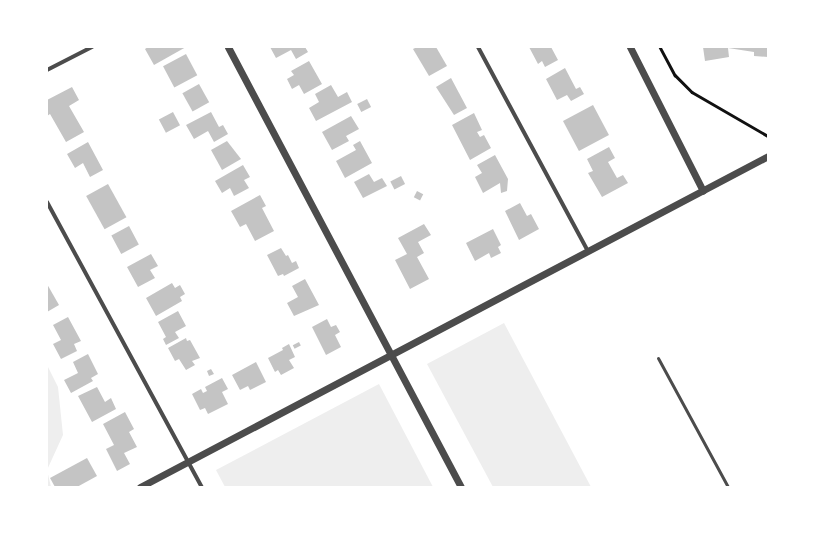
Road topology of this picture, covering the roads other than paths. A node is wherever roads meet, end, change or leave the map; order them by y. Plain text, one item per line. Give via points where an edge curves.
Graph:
1 (92, 47) edge
2 (228, 47) edge
3 (478, 47) edge
4 (630, 47) edge
5 (47, 70) edge
6 (768, 156) edge
7 (703, 191) junction
8 (47, 202) edge
9 (588, 252) junction
10 (390, 353) junction
11 (658, 358) dead end
12 (189, 461) junction
13 (140, 487) edge
14 (202, 487) edge
15 (461, 487) edge
16 (728, 487) edge

1 - 5 street
2 - 10 street
3 - 9 street
4 - 7 street
6 - 7 street
7 - 9 street
8 - 12 street
9 - 10 street
10 - 12 street
10 - 15 street
11 - 16 lane
12 - 13 street
12 - 14 street

